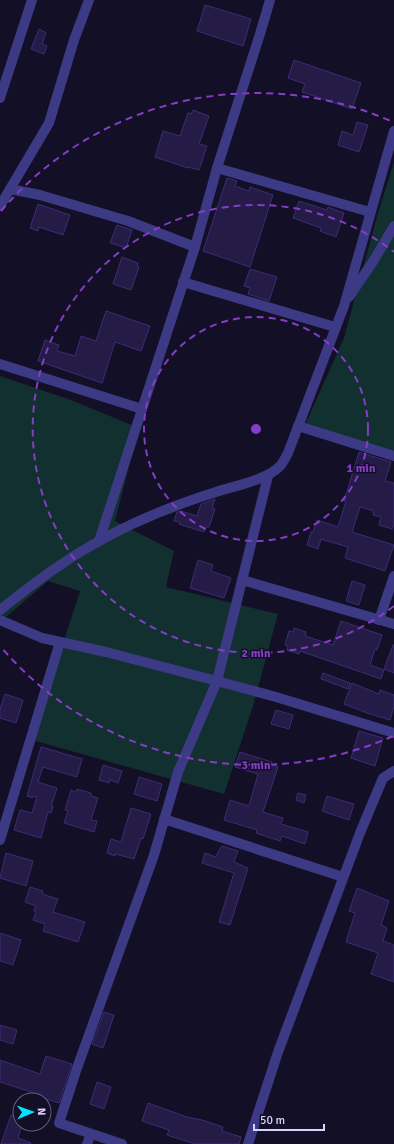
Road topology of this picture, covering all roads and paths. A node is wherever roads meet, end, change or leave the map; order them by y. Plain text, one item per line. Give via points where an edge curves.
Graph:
1 (32, 0) edge
2 (89, 0) edge
3 (270, 0) edge
4 (0, 98) edge
5 (394, 131) edge
6 (217, 168) junction
7 (10, 189) junction
8 (0, 206) edge
9 (370, 212) junction
10 (394, 226) edge
11 (195, 247) junction
12 (184, 282) junction
13 (344, 306) junction
14 (336, 327) junction
15 (0, 364) edge
16 (142, 409) junction
17 (298, 426) junction
18 (394, 456) edge
19 (268, 476) junction
20 (99, 541) junction
21 (394, 576) edge
22 (242, 580) junction
23 (0, 610) edge
24 (0, 620) edge
25 (379, 620) junction
26 (394, 624) edge
27 (60, 642) junction
28 (217, 681) junction
29 (394, 733) edge
30 (394, 771) edge
31 (164, 819) junction
32 (0, 840) edge
33 (343, 877) junction
34 (91, 1134) junction
35 (87, 1144) edge
36 (122, 1144) edge
37 (248, 1144) edge

1 - 4 street
2 - 7 street via 49,123
3 - 6 street
5 - 9 street
6 - 9 street
6 - 11 street
7 - 8 street
7 - 11 street via 40,195 128,221
9 - 13 street
10 - 13 street
11 - 12 street
12 - 14 street
12 - 16 street
13 - 14 street
14 - 17 street
15 - 16 street
16 - 20 street
17 - 18 street
17 - 19 street via 288,453 280,466
19 - 20 street via 145,518
19 - 22 street
20 - 23 street via 55,568
21 - 25 street
22 - 25 street
22 - 28 street
24 - 27 street via 42,638
25 - 26 street
27 - 28 street
27 - 32 street
28 - 29 street
28 - 31 street via 178,772
30 - 33 street via 383,778
31 - 33 street
31 - 34 street via 154,855 59,1123
33 - 37 street via 278,1052
34 - 35 street
34 - 36 street

